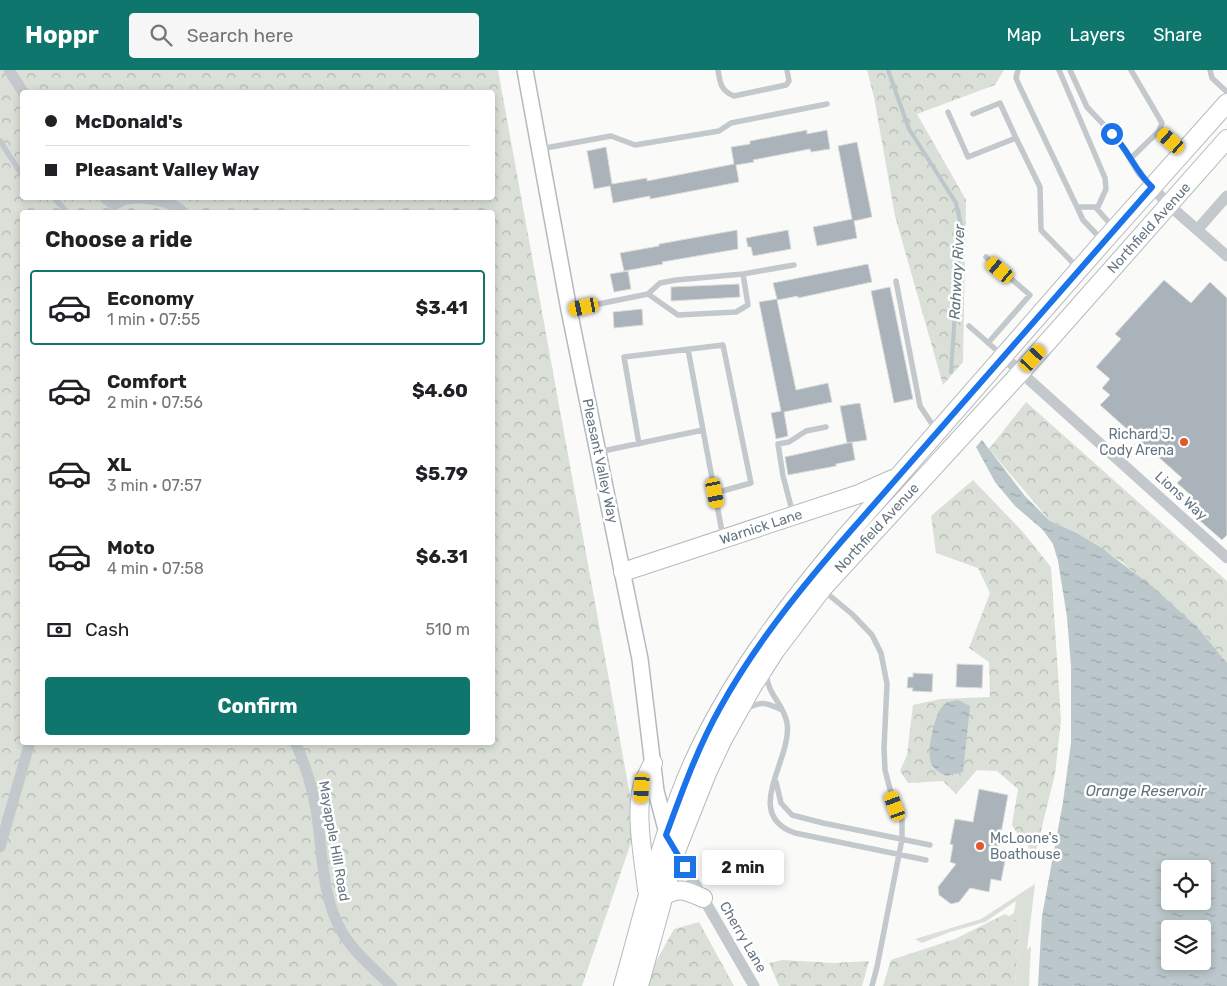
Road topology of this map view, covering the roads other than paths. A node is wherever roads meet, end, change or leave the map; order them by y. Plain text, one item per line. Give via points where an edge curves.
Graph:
1 (8, 70) edge
2 (526, 70) edge
3 (718, 70) edge
4 (787, 70) edge
5 (1018, 70) edge
6 (1059, 70) edge
7 (1070, 70) edge
8 (1131, 70) edge
9 (1210, 70) edge
10 (22, 90) edge
11 (1227, 92) edge
12 (1227, 103) edge
13 (827, 104) dead end
14 (948, 112) dead end
15 (974, 114) dead end
16 (1159, 131) junction
17 (1016, 138) junction
18 (1227, 139) edge
19 (0, 141) edge
20 (540, 149) junction
21 (1183, 152) junction
22 (1130, 159) junction
23 (20, 172) edge
24 (1152, 187) junction
25 (1227, 196) edge
26 (56, 200) edge
27 (122, 200) edge
28 (156, 200) edge
29 (109, 205) edge
30 (1169, 205) junction
31 (1097, 207) junction
32 (1076, 208) junction
33 (65, 210) edge
34 (180, 210) edge
35 (1197, 230) junction
36 (1109, 235) junction
37 (1227, 256) edge
38 (986, 257) dead end
39 (794, 265) dead end
40 (1080, 269) junction
41 (743, 274) junction
42 (896, 281) dead end
43 (648, 294) junction
44 (569, 310) junction
45 (969, 326) dead end
46 (988, 343) junction
47 (688, 349) junction
48 (1004, 357) junction
49 (1021, 372) junction
50 (826, 427) dead end
51 (703, 430) junction
52 (938, 432) junction
53 (639, 444) junction
54 (598, 452) junction
55 (898, 477) junction
56 (715, 493) junction
57 (873, 506) junction
58 (793, 516) junction
59 (887, 518) junction
60 (724, 539) junction
61 (1227, 558) edge
62 (623, 572) junction
63 (822, 589) junction
64 (766, 664) junction
65 (782, 710) junction
66 (722, 741) junction
67 (29, 745) edge
68 (296, 745) edge
69 (653, 763) junction
70 (775, 780) junction
71 (666, 835) junction
72 (902, 839) junction
73 (930, 845) dead end
74 (0, 847) edge
75 (676, 851) junction
76 (899, 854) junction
77 (926, 860) dead end
78 (656, 898) junction
79 (703, 898) junction
80 (391, 986) edge
81 (623, 986) edge
82 (639, 986) edge
83 (754, 986) edge
84 (872, 986) edge

1 - 10 street
2 - 20 main road, Pleasant Valley Way
3 - 4 lane via 721,87 726,94 734,96 786,85 789,81
5 - 32 lane via 1016,78
6 - 31 lane via 1105,178 1106,189
7 - 22 lane via 1087,107 1119,141
8 - 16 lane via 1162,123
9 - 11 lane via 1212,78
12 - 21 main road, Northfield Avenue
13 - 20 lane via 731,123 719,131 635,146 611,136
14 - 17 lane via 968,157
15 - 17 lane via 1000,103
16 - 21 lane
16 - 22 lane
17 - 40 lane via 1040,187 1042,230
18 - 30 main road, Northfield Avenue
19 - 23 lane
20 - 44 main road, Pleasant Valley Way
21 - 24 main road, Northfield Avenue
22 - 24 lane
24 - 30 street
24 - 36 main road, Northfield Avenue
25 - 35 street
26 - 33 lane
27 - 29 street
28 - 34 street via 174,204
30 - 35 street
30 - 49 main road, Northfield Avenue
31 - 32 lane
31 - 36 lane
32 - 36 lane via 1083,220
35 - 37 street
36 - 40 main road, Northfield Avenue
38 - 46 lane via 1030,295
39 - 41 lane
40 - 48 main road, Northfield Avenue
41 - 43 lane via 660,283
41 - 43 lane via 748,305 736,312 678,316
42 - 52 lane via 920,406
43 - 44 lane
44 - 54 main road, Pleasant Valley Way
45 - 46 lane
46 - 48 lane
47 - 51 lane
47 - 53 lane via 624,357
47 - 56 lane via 723,345 751,483
48 - 49 street, Lions Way
48 - 52 main road, Northfield Avenue
49 - 59 main road, Northfield Avenue
49 - 61 street, Lions Way
50 - 58 lane via 806,431 778,444
51 - 53 lane
51 - 56 lane
52 - 55 main road, Northfield Avenue
53 - 54 lane
54 - 62 main road, Pleasant Valley Way
55 - 57 main road, Northfield Avenue
55 - 58 main road, Warnick Lane
56 - 60 lane
57 - 59 main road
57 - 71 main road, Northfield Avenue via 800,590 739,676 691,766
58 - 60 main road, Warnick Lane
59 - 63 main road, Northfield Avenue
60 - 62 main road, Warnick Lane
62 - 69 main road, Pleasant Valley Way via 640,659
63 - 64 main road, Northfield Avenue
63 - 72 lane via 872,635 882,653 887,684 885,770 890,794 902,820
64 - 65 lane via 768,688
64 - 66 main road, Northfield Avenue
65 - 66 lane via 759,703 743,710
65 - 70 lane via 787,729
66 - 75 main road, Northfield Avenue
67 - 74 street
68 - 80 street, Mayapple Hill Road via 317,811 324,883 332,912 342,933
69 - 71 main road, Pleasant Valley Way
69 - 78 main road via 642,788 640,828
70 - 72 lane via 781,803 792,815
70 - 76 lane via 770,804 774,817 784,829
71 - 75 main road, Pleasant Valley Way
71 - 78 main road, Northfield Avenue
72 - 73 lane
72 - 76 lane
75 - 78 main road, Northfield Avenue
75 - 79 street, Cherry Lane
76 - 77 lane
76 - 84 lane
78 - 79 main road via 673,890 686,890
78 - 81 main road, Northfield Avenue
78 - 82 main road, Northfield Avenue
79 - 83 street, Cherry Lane

